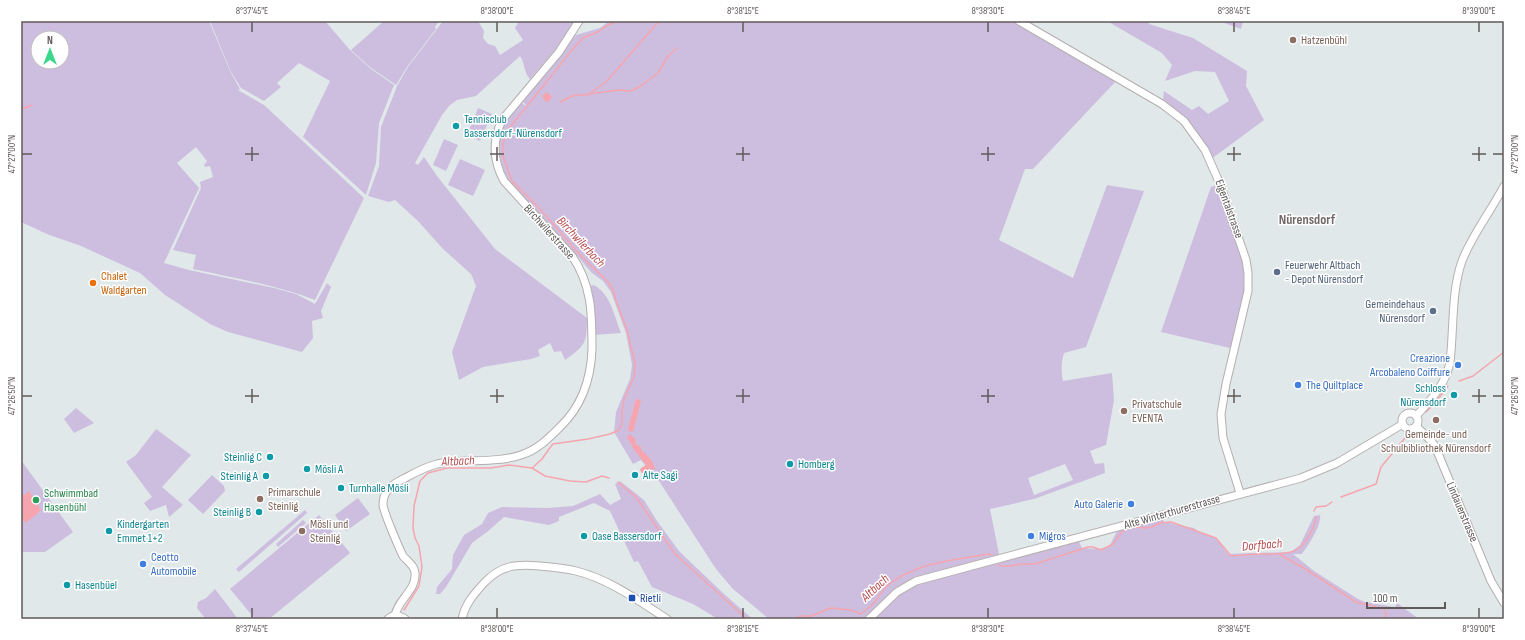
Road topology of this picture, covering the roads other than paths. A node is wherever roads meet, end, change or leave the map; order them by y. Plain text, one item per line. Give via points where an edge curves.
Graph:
1 (579, 21) edge
2 (1019, 21) edge
3 (1504, 186) edge
4 (1416, 416) junction
5 (1403, 424) junction
6 (1416, 426) junction
7 (1240, 493) junction
8 (1504, 602) edge
9 (395, 616) junction
10 (388, 619) edge
11 (405, 619) edge
12 (462, 619) edge
13 (667, 619) edge
14 (869, 619) edge

1 - 9 street, Birchwilerstrasse via 559,52 502,120 494,151 504,181 572,256 586,281 591,316 592,352 590,373 584,393 564,423 529,452 503,459 434,465 396,483 387,491 384,499 385,512 398,546 415,573 412,587 397,608
2 - 7 street, Eigentalstrasse via 1167,108 1192,130 1208,155 1248,269 1248,291 1221,414 1223,438
3 - 4 street via 1461,265 1456,287 1447,374 1439,390
4 - 5 street via 1406,415
4 - 6 street
5 - 6 street via 1409,429
5 - 7 street, Alte Winterthurerstrasse via 1324,469 1301,478
6 - 8 street, Lindauerstrasse via 1435,446 1491,581
7 - 14 street, Alte Winterthurerstrasse via 916,581 889,599
9 - 10 street
9 - 11 street
12 - 13 street via 468,602 489,578 500,570 521,565 564,568 596,578

